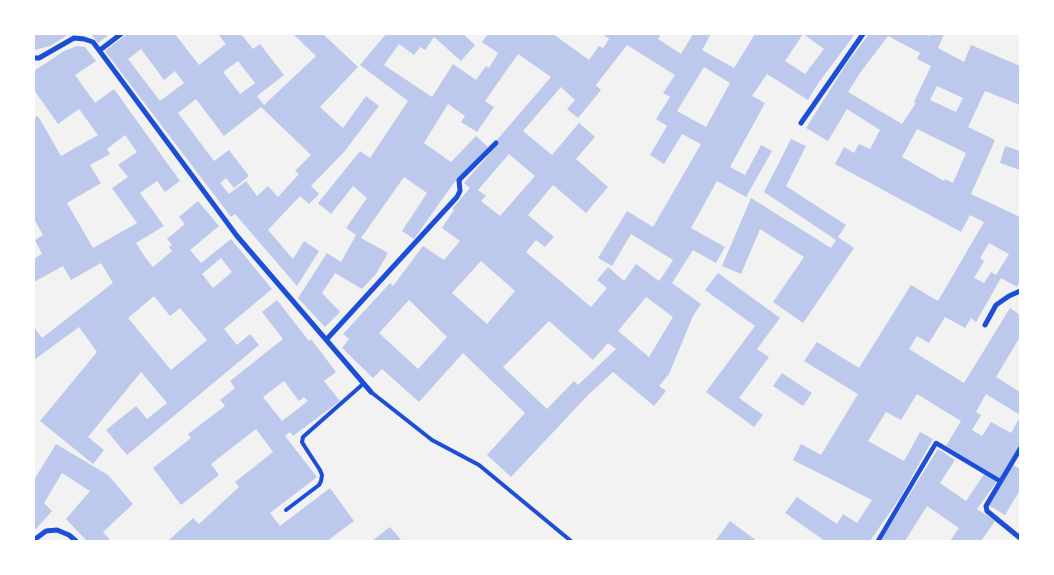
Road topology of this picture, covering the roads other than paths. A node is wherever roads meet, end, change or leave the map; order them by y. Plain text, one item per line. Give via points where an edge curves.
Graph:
1 (121, 34) edge
2 (863, 34) edge
3 (100, 50) junction
4 (34, 58) edge
5 (801, 123) dead end
6 (496, 143) dead end
7 (1020, 292) edge
8 (985, 325) dead end
9 (326, 340) junction
10 (363, 384) junction
11 (370, 392) joint
12 (1020, 448) edge
13 (1000, 481) junction
14 (286, 510) dead end
15 (1020, 538) edge
16 (34, 540) edge
17 (76, 541) edge
18 (571, 541) edge
19 (878, 541) edge

1 - 3 street
2 - 5 street
3 - 4 street via 93,42 74,38
3 - 9 street via 237,236
6 - 9 street via 459,180 457,197
7 - 8 street via 996,305
9 - 10 street
10 - 11 street
10 - 14 lane via 303,437 302,442 320,470 321,481
11 - 18 lane via 432,440 479,465
12 - 13 street
13 - 15 street via 986,506 987,512
13 - 19 street via 936,443
16 - 17 street via 46,531 57,530

